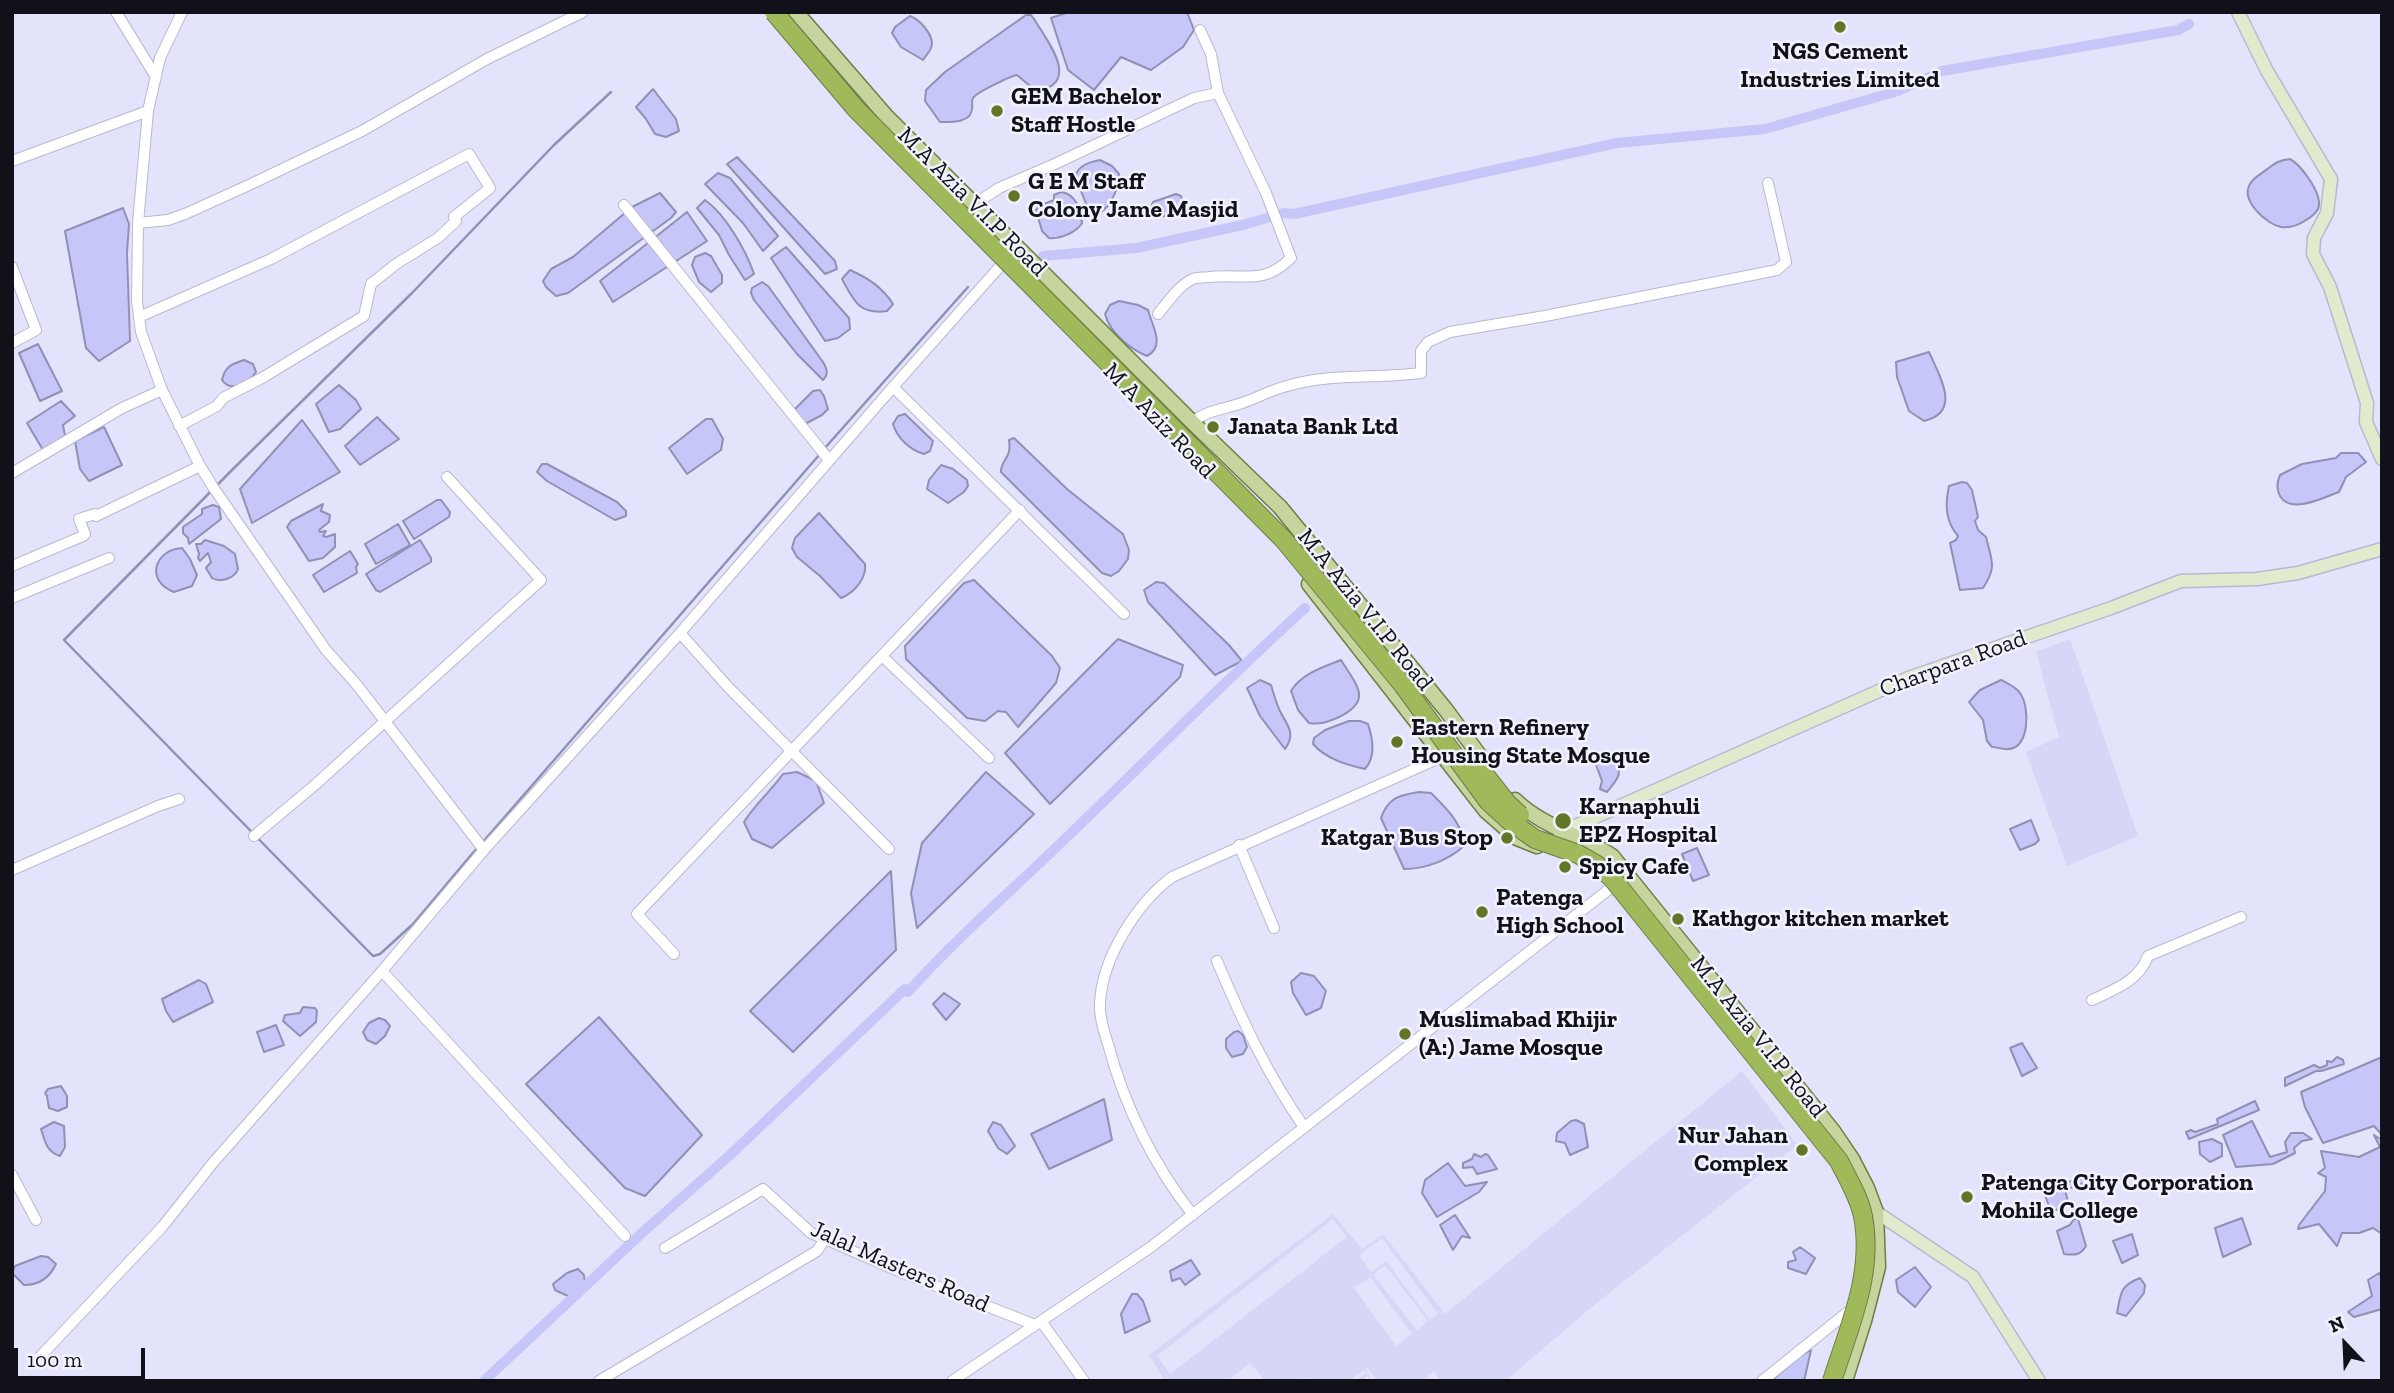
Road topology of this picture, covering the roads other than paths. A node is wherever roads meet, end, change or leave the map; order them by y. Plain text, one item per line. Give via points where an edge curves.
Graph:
1 (116, 12) edge
2 (182, 12) edge
3 (583, 12) edge
4 (766, 12) edge
5 (774, 12) edge
6 (786, 12) edge
7 (796, 12) edge
8 (2238, 12) edge
9 (1200, 30) dead end
10 (156, 77) junction
11 (1218, 93) junction
12 (148, 111) junction
13 (12, 160) edge
14 (1768, 183) dead end
15 (975, 204) junction
16 (624, 205) dead end
17 (138, 223) junction
18 (1003, 263) junction
19 (12, 267) edge
20 (1158, 314) dead end
21 (139, 317) junction
22 (12, 343) edge
23 (893, 387) junction
24 (162, 390) junction
25 (1192, 422) junction
26 (179, 426) junction
27 (2382, 459) edge
28 (829, 460) junction
29 (200, 466) junction
30 (12, 473) edge
31 (446, 477) dead end
32 (1020, 510) junction
33 (2382, 549) edge
34 (109, 558) dead end
35 (12, 566) edge
36 (12, 598) edge
37 (1124, 614) dead end
38 (680, 633) junction
39 (883, 657) junction
40 (385, 722) junction
41 (791, 750) junction
42 (1444, 756) junction
43 (989, 758) dead end
44 (179, 799) dead end
45 (1564, 831) junction
46 (254, 836) dead end
47 (1239, 845) junction
48 (1532, 845) joint
49 (1548, 848) junction
50 (889, 849) dead end
51 (484, 850) junction
52 (12, 870) edge
53 (1612, 887) junction
54 (2241, 917) dead end
55 (1274, 928) dead end
56 (674, 954) dead end
57 (1217, 961) dead end
58 (382, 971) junction
59 (2092, 1000) dead end
60 (1304, 1127) junction
61 (12, 1175) edge
62 (1865, 1214) junction
63 (1193, 1215) junction
64 (36, 1220) dead end
65 (625, 1236) dead end
66 (825, 1239) junction
67 (665, 1248) dead end
68 (1849, 1311) junction
69 (1038, 1323) junction
70 (35, 1362) dead end
71 (599, 1381) edge
72 (952, 1381) edge
73 (1084, 1381) edge
74 (1762, 1381) edge
75 (1826, 1381) edge
76 (1832, 1381) edge
77 (1839, 1381) edge
78 (1845, 1381) edge
79 (2039, 1381) edge

1 - 10 street
2 - 10 street
3 - 17 street via 249,186 168,220
4 - 18 main road, M A Aziz Road via 852,112
5 - 62 highway, bridge via 856,109 1284,540 1418,704 1488,801 1535,839 1578,854 1612,878 1839,1161
6 - 77 highway, bridge via 862,102 1292,533 1507,803 1525,820 1597,854 1620,873 1819,1120 1847,1161 1868,1204 1873,1241 1870,1285
7 - 15 main road, M.A Azia V.I.P Road via 887,117
8 - 27 street via 2331,179 2327,214 2314,238 2313,254 2330,287 2367,403 2366,422
9 - 11 street via 1211,54
10 - 12 street
11 - 15 street via 1194,97 999,188
11 - 20 street via 1291,258 1279,270 1245,279 1224,275 1193,279
12 - 13 street
12 - 17 street
14 - 25 street via 1786,262 1777,271 1450,332 1428,342 1421,351 1420,373 1342,376 1287,385 1205,412
15 - 25 main road, M.A Azia V.I.P Road
16 - 28 street
17 - 21 street
18 - 23 street
18 - 42 main road, M A Aziz Road via 1278,544
19 - 22 street via 36,330
21 - 24 street
21 - 26 street via 271,259 469,154 490,188 454,217 457,221 439,238 371,284 364,316
23 - 28 street
23 - 32 street
24 - 26 street
24 - 30 street via 122,408
25 - 45 main road, M.A Azia V.I.P Road via 1280,507 1511,797 1529,814
26 - 29 street
28 - 38 street
29 - 35 street via 96,516 79,519 83,537
29 - 40 street via 326,650
31 - 40 street via 541,580
32 - 37 street
32 - 39 street
33 - 45 street, Charpara Road via 2298,573 2181,581 1908,678
34 - 36 street
38 - 41 street
38 - 51 street
39 - 41 street
39 - 43 street
40 - 46 street
40 - 51 street
41 - 50 street
41 - 56 street via 637,914
42 - 47 street
42 - 48 main road, M A Aziz Road via 1486,811
44 - 52 street
45 - 49 street, Charpara Road
45 - 62 main road, M.A Azia V.I.P Road via 1612,856 1833,1131 1852,1159
47 - 55 street
47 - 63 street via 1155,889 1116,947 1100,1003 1112,1059 1135,1116 1161,1171
48 - 49 main road, M.A Azia V.I.P Road
49 - 53 main road, M.A Azia V.I.P Road via 1590,866
51 - 58 street
53 - 60 street
53 - 62 main road, M.A Azia V.I.P Road via 1832,1161
54 - 59 street via 2148,957 2143,970 2125,984
57 - 60 street via 1284,1099
58 - 65 street
58 - 70 street via 163,1226
60 - 63 street
61 - 64 street
62 - 68 main road, M.A Azia V.I.P Road
62 - 76 highway, bridge via 1863,1285
62 - 78 main road, M.A Azia V.I.P Road via 1878,1267
62 - 79 street via 1973,1277
63 - 69 street
66 - 67 street, Jalal Masters Road via 811,1233 763,1189
66 - 69 street, Jalal Masters Road
66 - 71 street via 811,1255
68 - 74 street
68 - 75 main road, M.A Azia V.I.P Road
69 - 72 street
69 - 73 street

